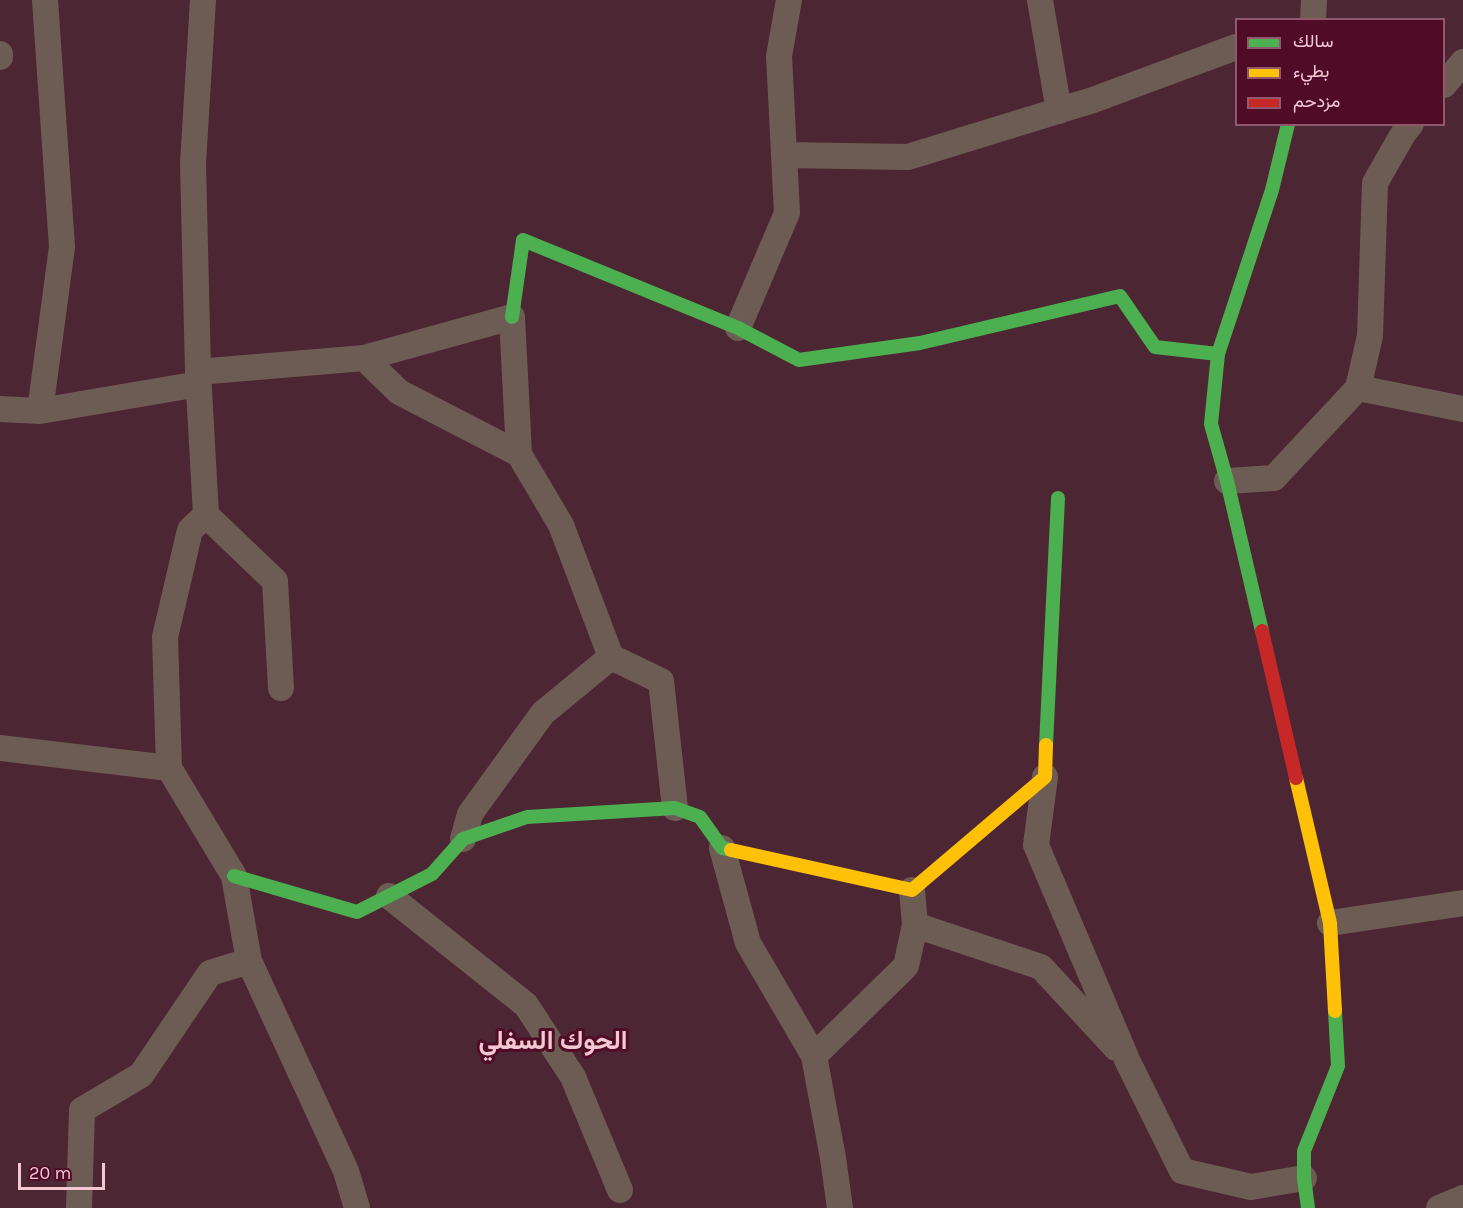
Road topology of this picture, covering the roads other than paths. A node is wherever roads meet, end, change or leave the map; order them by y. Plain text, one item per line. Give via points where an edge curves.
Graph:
1 (45, 0) edge
2 (202, 0) edge
3 (789, 0) edge
4 (1040, 0) edge
5 (1314, 0) edge
6 (1312, 18) edge
7 (1235, 47) edge
8 (1463, 62) edge
9 (1445, 84) edge
10 (1059, 111) junction
11 (1288, 126) edge
12 (1409, 126) edge
13 (784, 155) junction
14 (512, 317) junction
15 (738, 328) junction
16 (1218, 354) junction
17 (364, 358) junction
18 (199, 378) junction
19 (1358, 388) junction
20 (1463, 409) edge
21 (0, 410) edge
22 (40, 411) junction
23 (519, 454) junction
24 (1227, 481) junction
25 (1058, 498) dead end
26 (206, 515) junction
27 (611, 657) junction
28 (280, 688) dead end
29 (0, 748) edge
30 (169, 768) junction
31 (1045, 777) junction
32 (675, 808) junction
33 (463, 839) junction
34 (722, 848) junction
35 (234, 876) junction
36 (912, 890) junction
37 (389, 896) junction
38 (1463, 903) edge
39 (1330, 923) junction
40 (915, 925) junction
41 (249, 962) junction
42 (814, 1056) junction
43 (1128, 1062) junction
44 (1304, 1178) junction
45 (620, 1190) dead end
46 (1463, 1198) edge
47 (79, 1208) edge
48 (357, 1208) edge
49 (840, 1208) edge
50 (1308, 1208) edge
51 (1439, 1208) edge

1 - 22 street via 62,247
2 - 18 street via 193,163
3 - 13 street via 779,56
4 - 10 street
5 - 6 street
7 - 10 street
8 - 9 street
10 - 13 street via 908,157
11 - 16 street via 1272,190
12 - 19 street via 1375,183 1370,336
13 - 15 street via 787,213
14 - 15 street via 523,240
14 - 17 street
14 - 23 street
15 - 16 street via 799,360 921,343 1120,296 1155,347
16 - 24 street via 1211,424
17 - 18 street
17 - 23 street via 399,392
18 - 22 street
18 - 26 street
19 - 20 street
19 - 24 street via 1274,478
21 - 22 street
23 - 27 street via 561,525
24 - 39 street
25 - 31 street
26 - 28 street via 275,581
26 - 30 street via 190,530 165,637
27 - 32 street via 661,681
27 - 33 street via 543,713 470,814
29 - 30 street
30 - 35 street
31 - 36 street
31 - 43 street via 1036,845
32 - 33 street via 527,818
32 - 34 street via 700,817
33 - 37 street via 432,874
34 - 36 street
34 - 42 street via 748,943
35 - 37 street via 357,912
35 - 41 street
36 - 40 street
37 - 45 street via 526,1005 573,1077
38 - 39 street
39 - 44 street via 1338,1066 1304,1151
40 - 42 street via 906,966
40 - 43 street via 1041,967
41 - 47 street via 210,973 141,1075 82,1110
41 - 48 street via 346,1171
42 - 49 street
43 - 44 street via 1182,1171 1251,1187
44 - 50 street
46 - 51 street

